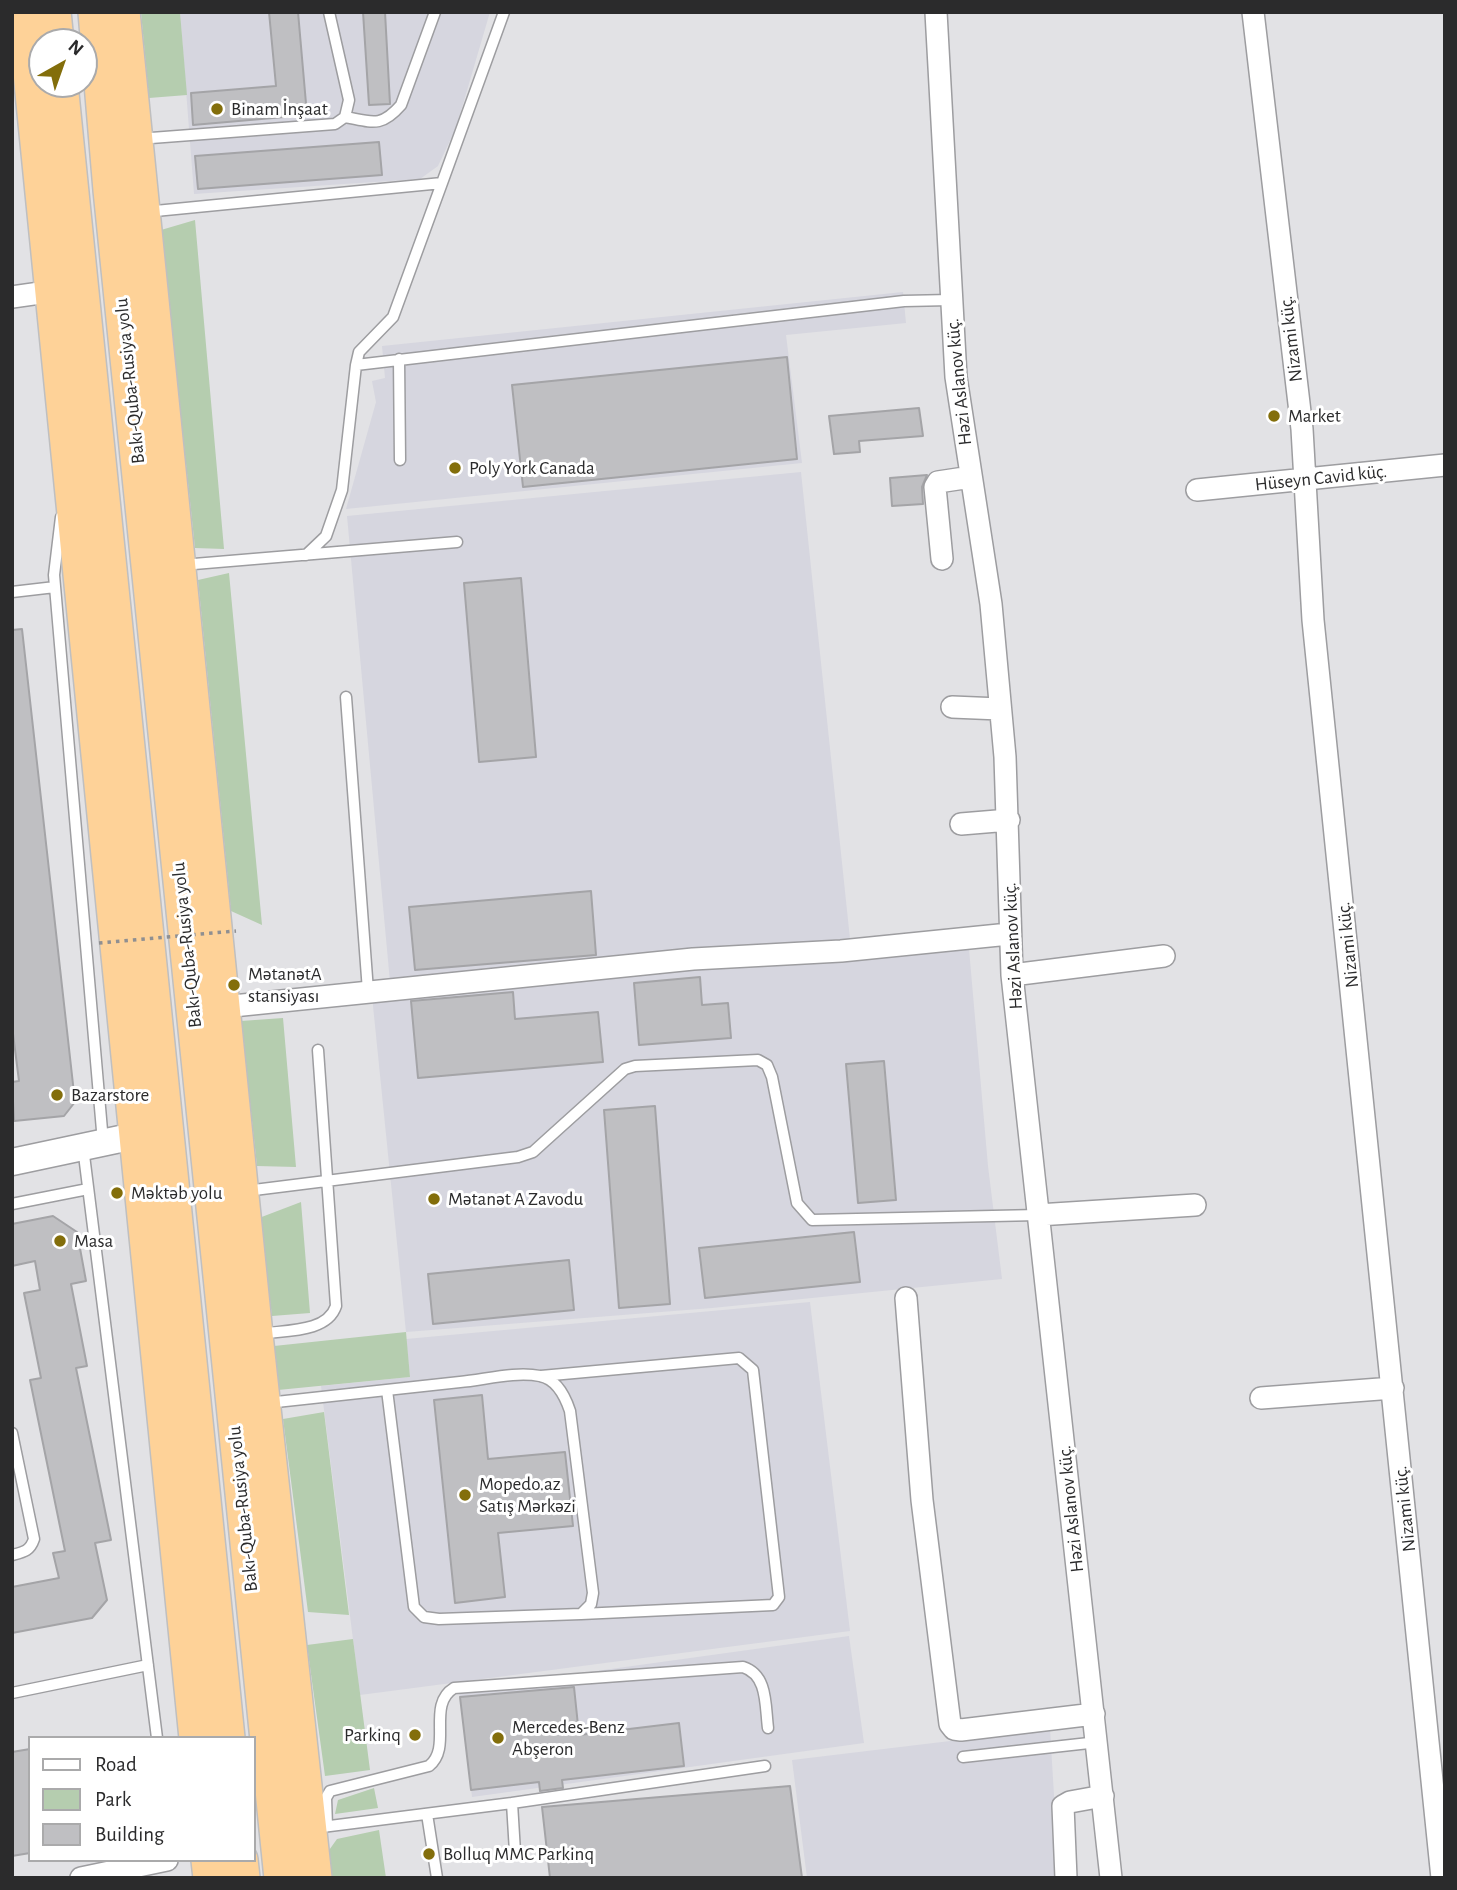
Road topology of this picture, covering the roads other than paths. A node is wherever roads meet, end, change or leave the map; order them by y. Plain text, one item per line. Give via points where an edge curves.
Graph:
1 (25, 12) edge
2 (96, 12) edge
3 (122, 12) edge
4 (329, 12) edge
5 (435, 12) edge
6 (504, 12) edge
7 (936, 12) edge
8 (1253, 12) edge
9 (61, 98) edge
10 (345, 117) junction
11 (135, 139) junction
12 (442, 183) junction
13 (143, 212) junction
14 (54, 291) junction
15 (12, 297) edge
16 (950, 300) junction
17 (399, 359) junction
18 (356, 365) junction
19 (71, 456) junction
20 (400, 460) dead end
21 (1445, 465) edge
22 (971, 477) junction
23 (1306, 481) junction
24 (1198, 490) dead end
25 (457, 542) dead end
26 (306, 555) junction
27 (942, 559) dead end
28 (176, 566) junction
29 (55, 587) junction
30 (12, 592) edge
31 (346, 697) dead end
32 (952, 706) dead end
33 (1000, 709) junction
34 (1009, 820) junction
35 (961, 824) dead end
36 (1009, 934) junction
37 (1164, 956) dead end
38 (1012, 975) junction
39 (368, 992) junction
40 (223, 1007) junction
41 (318, 1050) dead end
42 (139, 1135) junction
43 (93, 1145) junction
44 (12, 1162) edge
45 (329, 1180) junction
46 (88, 1189) junction
47 (240, 1192) junction
48 (12, 1205) edge
49 (1195, 1205) dead end
50 (1038, 1215) junction
51 (906, 1298) dead end
52 (255, 1335) junction
53 (541, 1376) junction
54 (1392, 1388) junction
55 (387, 1390) junction
56 (1261, 1398) dead end
57 (265, 1404) junction
58 (12, 1433) edge
59 (12, 1555) edge
60 (581, 1614) junction
61 (289, 1626) junction
62 (148, 1665) junction
63 (12, 1693) edge
64 (1094, 1714) junction
65 (768, 1727) dead end
66 (157, 1736) edge
67 (197, 1736) edge
68 (227, 1736) edge
69 (1098, 1742) junction
70 (963, 1757) dead end
71 (765, 1766) dead end
72 (1103, 1796) junction
73 (274, 1802) junction
74 (512, 1803) junction
75 (427, 1814) junction
76 (318, 1828) junction
77 (515, 1852) dead end
78 (157, 1862) edge
79 (86, 1877) edge
80 (282, 1878) edge
81 (314, 1878) edge
82 (437, 1878) edge
83 (1066, 1878) edge
84 (1111, 1878) edge
85 (1442, 1878) edge

1 - 14 highway
2 - 73 highway, Bakı-Quba-Rusiya yolu
3 - 11 highway
4 - 10 lane via 349,100
5 - 10 lane via 401,105 377,124
6 - 12 lane
7 - 16 street, Həzi Aslanov küç.
8 - 23 street, Nizami küç.
9 - 68 highway, Bakı-Quba-Rusiya yolu
10 - 11 lane via 335,124
11 - 13 highway
12 - 13 lane
12 - 18 lane via 393,317 359,352
13 - 28 highway
14 - 15 street
14 - 19 highway
16 - 17 lane via 904,301
16 - 22 street, Həzi Aslanov küç.
17 - 18 lane
17 - 20 lane
18 - 26 lane via 342,489 326,536
19 - 29 lane via 54,565
19 - 42 highway
21 - 23 street, Hüseyn Cavid küç.
22 - 27 street via 938,482 935,487
22 - 33 street, Həzi Aslanov küç. via 991,604
23 - 24 street, Hüseyn Cavid küç.
23 - 54 street, Nizami küç. via 1313,620
25 - 26 lane
26 - 28 lane
28 - 40 highway
29 - 30 lane
29 - 43 lane
31 - 39 lane
32 - 33 street
33 - 34 street, Həzi Aslanov küç.
34 - 35 street
34 - 36 street, Həzi Aslanov küç.
36 - 38 street, Həzi Aslanov küç.
36 - 39 street via 841,951 693,959
37 - 38 street
38 - 50 street, Həzi Aslanov küç.
39 - 40 street
40 - 47 highway
41 - 45 lane
42 - 43 street
42 - 67 highway
43 - 44 street
43 - 46 lane
45 - 47 lane
45 - 50 lane via 518,1157 539,1147 625,1069 758,1060 767,1065 772,1077 797,1203 812,1220
45 - 52 lane via 336,1306 332,1317 321,1325
46 - 48 lane
46 - 62 lane
47 - 52 highway
49 - 50 street
50 - 64 street, Həzi Aslanov küç.
51 - 64 street via 922,1500 950,1724 961,1730
52 - 57 highway
53 - 55 lane
53 - 60 lane via 565,1396 569,1411 593,1593 591,1604
53 - 60 lane via 739,1358 753,1370 779,1597 774,1605
54 - 56 street
54 - 85 street, Nizami küç.
55 - 57 lane
55 - 60 lane via 414,1607 424,1616 439,1619
57 - 61 highway
58 - 59 lane via 34,1539 32,1547
61 - 73 highway
61 - 76 highway
62 - 63 lane
62 - 66 lane
64 - 69 street, Həzi Aslanov küç.
65 - 76 lane via 762,1682 753,1670 743,1667 454,1688 444,1694 440,1704 434,1762 331,1791
69 - 70 lane
69 - 72 street, Həzi Aslanov küç.
71 - 74 lane
72 - 83 street via 1063,1806
72 - 84 street, Həzi Aslanov küç.
73 - 80 highway, Bakı-Quba-Rusiya yolu
74 - 75 lane
74 - 77 lane
75 - 76 lane
75 - 82 lane
76 - 81 highway
78 - 79 street

